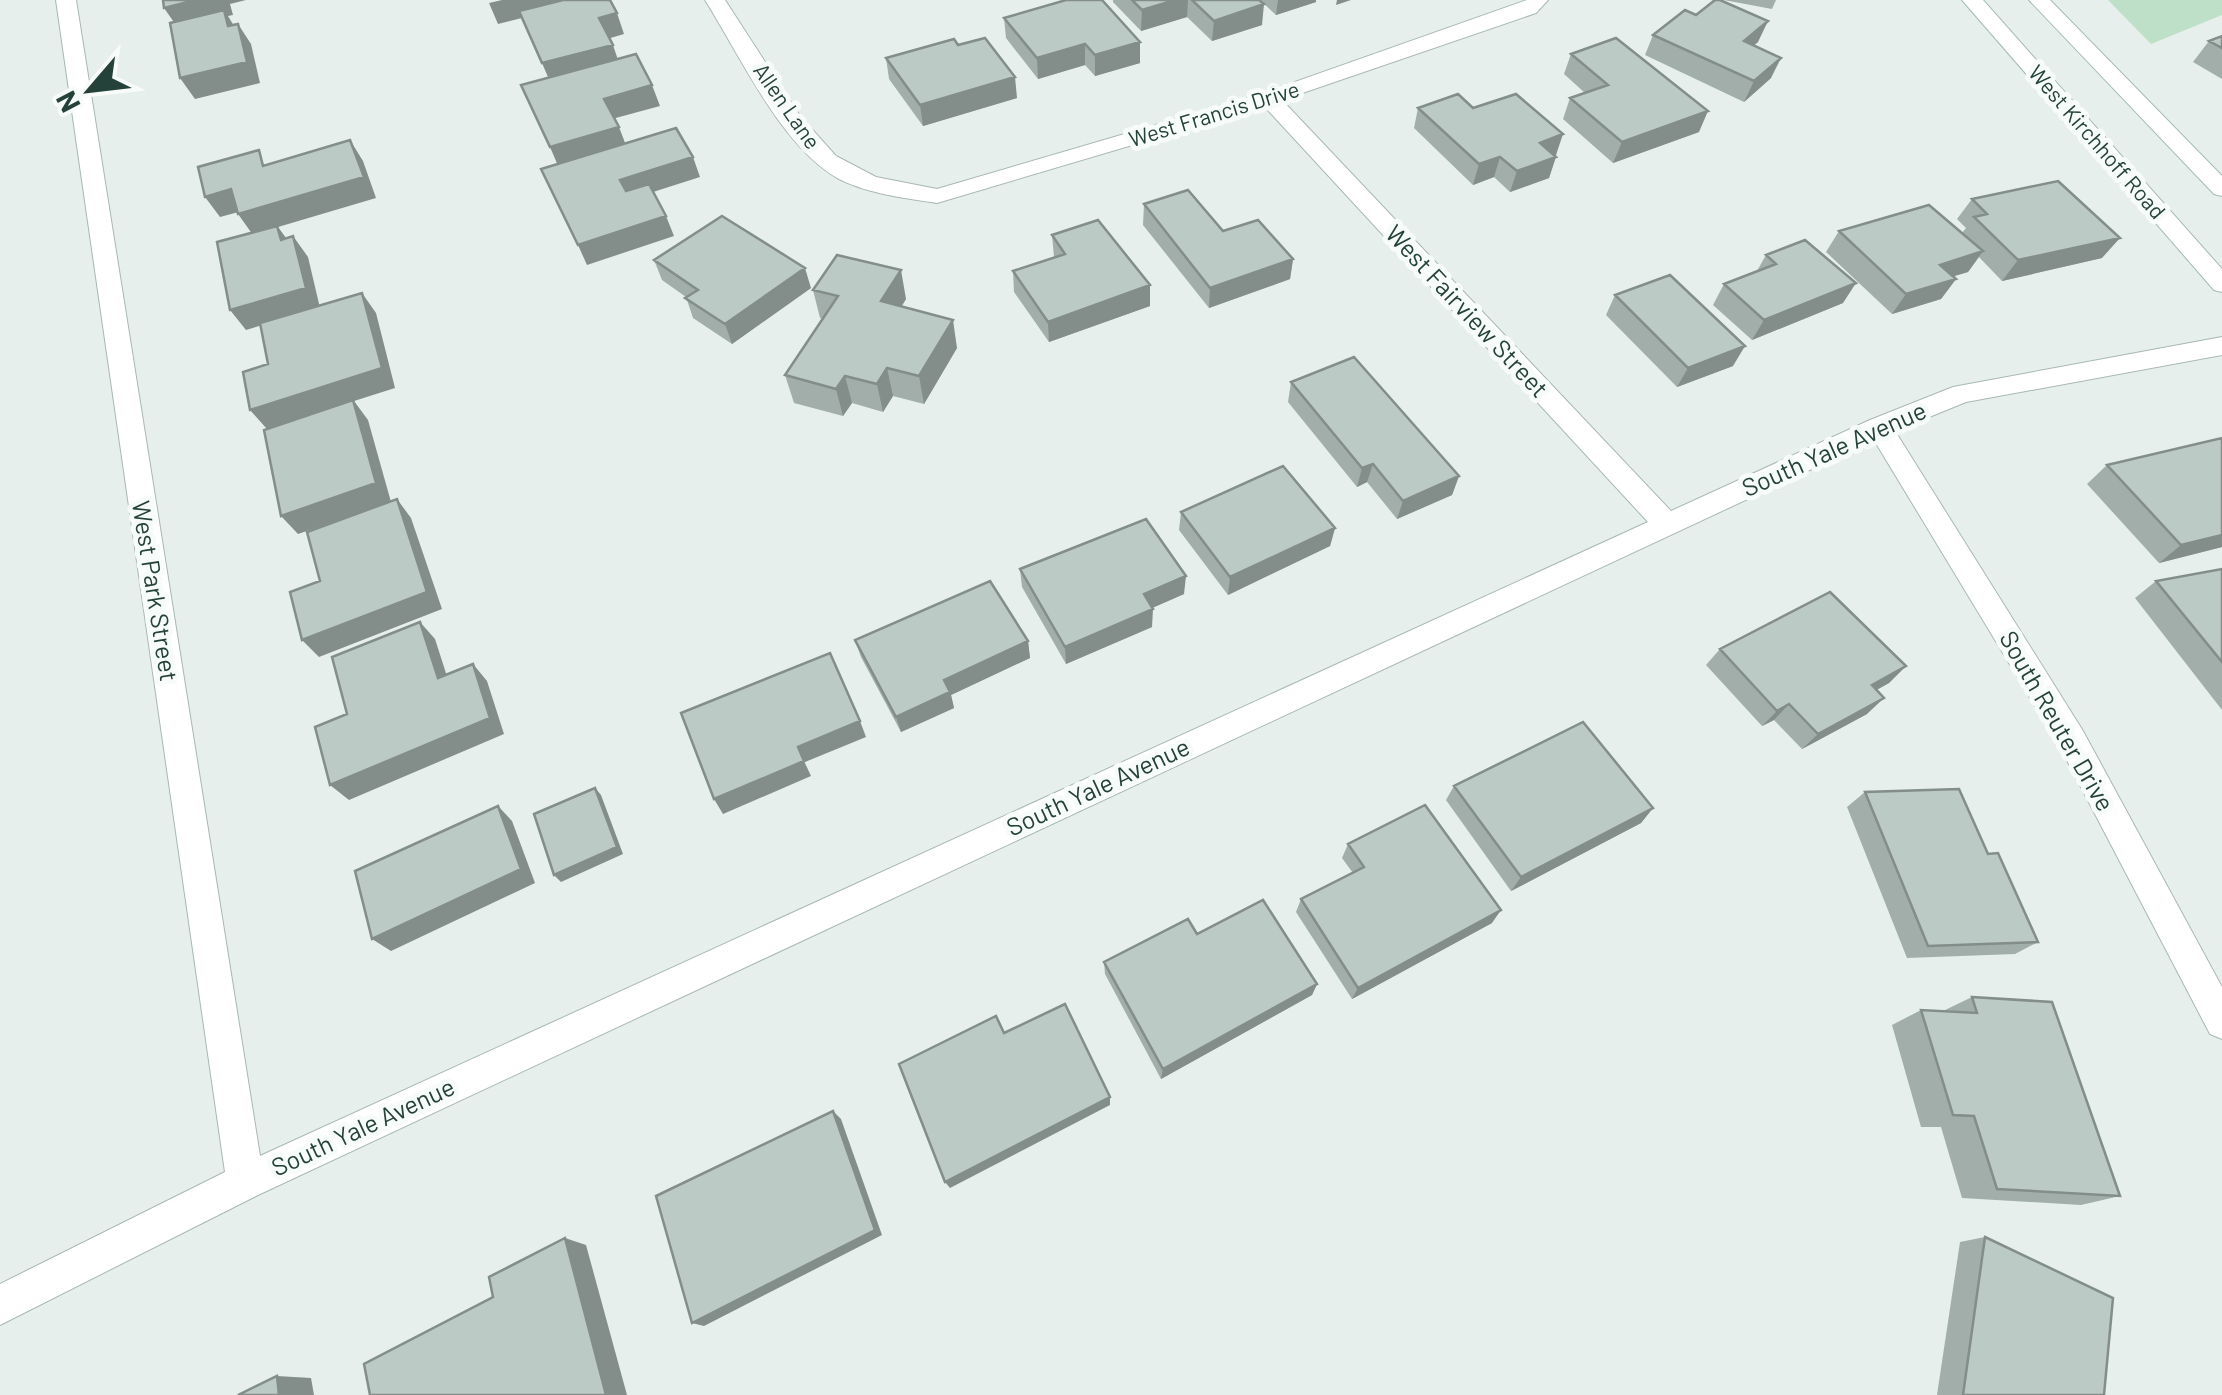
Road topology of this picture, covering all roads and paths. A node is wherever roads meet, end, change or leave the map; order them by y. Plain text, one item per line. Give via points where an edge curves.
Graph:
1 (66, 0) edge
2 (715, 0) edge
3 (1538, 0) edge
4 (1972, 0) edge
5 (2038, 0) edge
6 (1268, 98) junction
7 (882, 188) joint
8 (2222, 190) edge
9 (2222, 284) edge
10 (2222, 346) edge
11 (1879, 427) junction
12 (1668, 524) junction
13 (2222, 1022) edge
14 (244, 1182) junction
15 (0, 1304) edge

1 - 14 street, West Park Street
2 - 7 street, Allen Lane via 813,148 842,172
3 - 6 street, West Francis Drive via 1528,10
4 - 9 street, West Kirchhoff Road
5 - 8 street
6 - 7 street, West Francis Drive via 937,196
6 - 12 street, West Fairview Street
10 - 11 street, South Yale Avenue via 1962,394
11 - 12 street, South Yale Avenue
11 - 13 street, South Reuter Drive via 2072,740
12 - 14 street, South Yale Avenue
14 - 15 street, South Yale Avenue

